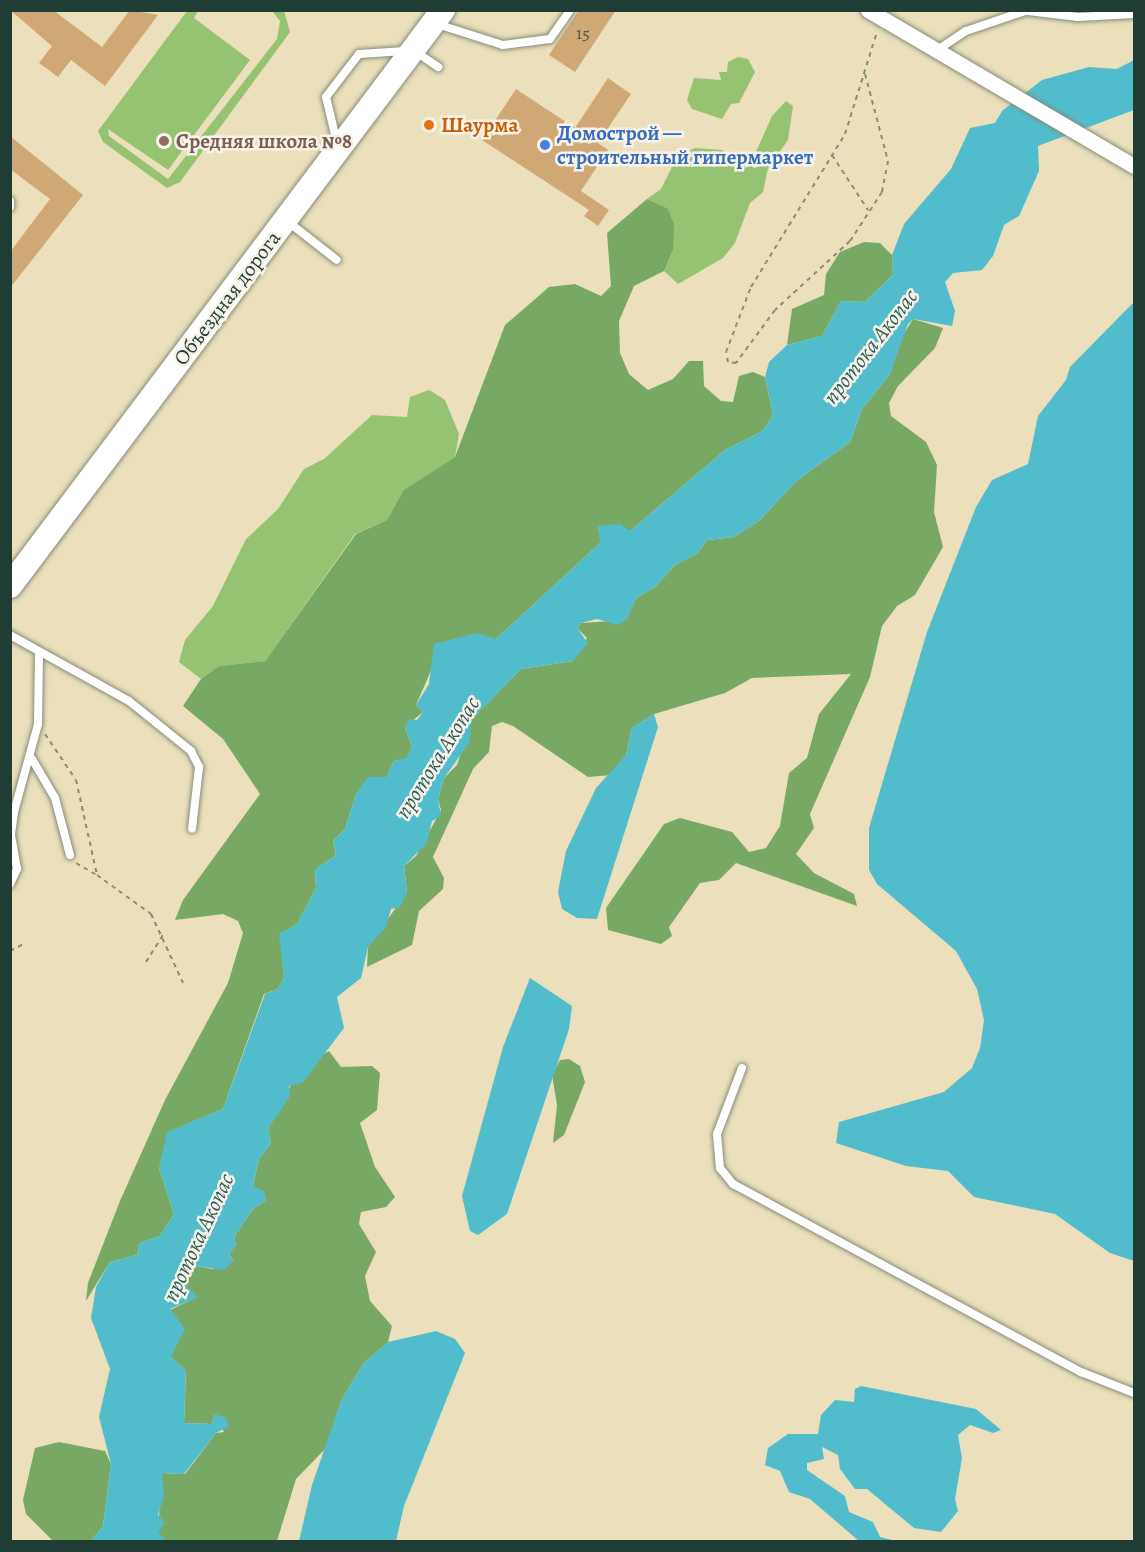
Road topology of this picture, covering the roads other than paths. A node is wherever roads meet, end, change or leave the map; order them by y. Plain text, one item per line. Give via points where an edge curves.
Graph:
1 (570, 10) edge
2 (1028, 11) edge
3 (874, 14) edge
4 (1134, 14) edge
5 (438, 17) edge
6 (413, 50) junction
7 (936, 51) junction
8 (438, 67) dead end
9 (338, 150) junction
10 (1132, 165) edge
11 (10, 201) edge
12 (10, 207) edge
13 (286, 220) junction
14 (337, 260) dead end
15 (10, 586) edge
16 (10, 635) edge
17 (39, 654) junction
18 (32, 759) junction
19 (192, 829) dead end
20 (70, 855) road end
21 (10, 884) edge
22 (742, 1068) dead end
23 (1134, 1393) edge

1 - 5 lane via 550,39 503,45
2 - 4 lane via 1078,17
2 - 7 lane via 966,31
3 - 7 street
5 - 6 main road, Объездная дорога
6 - 8 lane
6 - 9 main road, Объездная дорога
6 - 9 lane via 359,54 326,97
7 - 10 street
9 - 13 main road, Объездная дорога
11 - 12 lane
13 - 14 lane
13 - 15 main road, Объездная дорога
16 - 17 lane
17 - 18 lane via 38,724
17 - 19 lane via 129,700 191,751 199,767
18 - 20 lane via 55,798
18 - 21 lane via 14,812 11,834 17,869
22 - 23 lane via 717,1134 720,1168 733,1184 1081,1372

